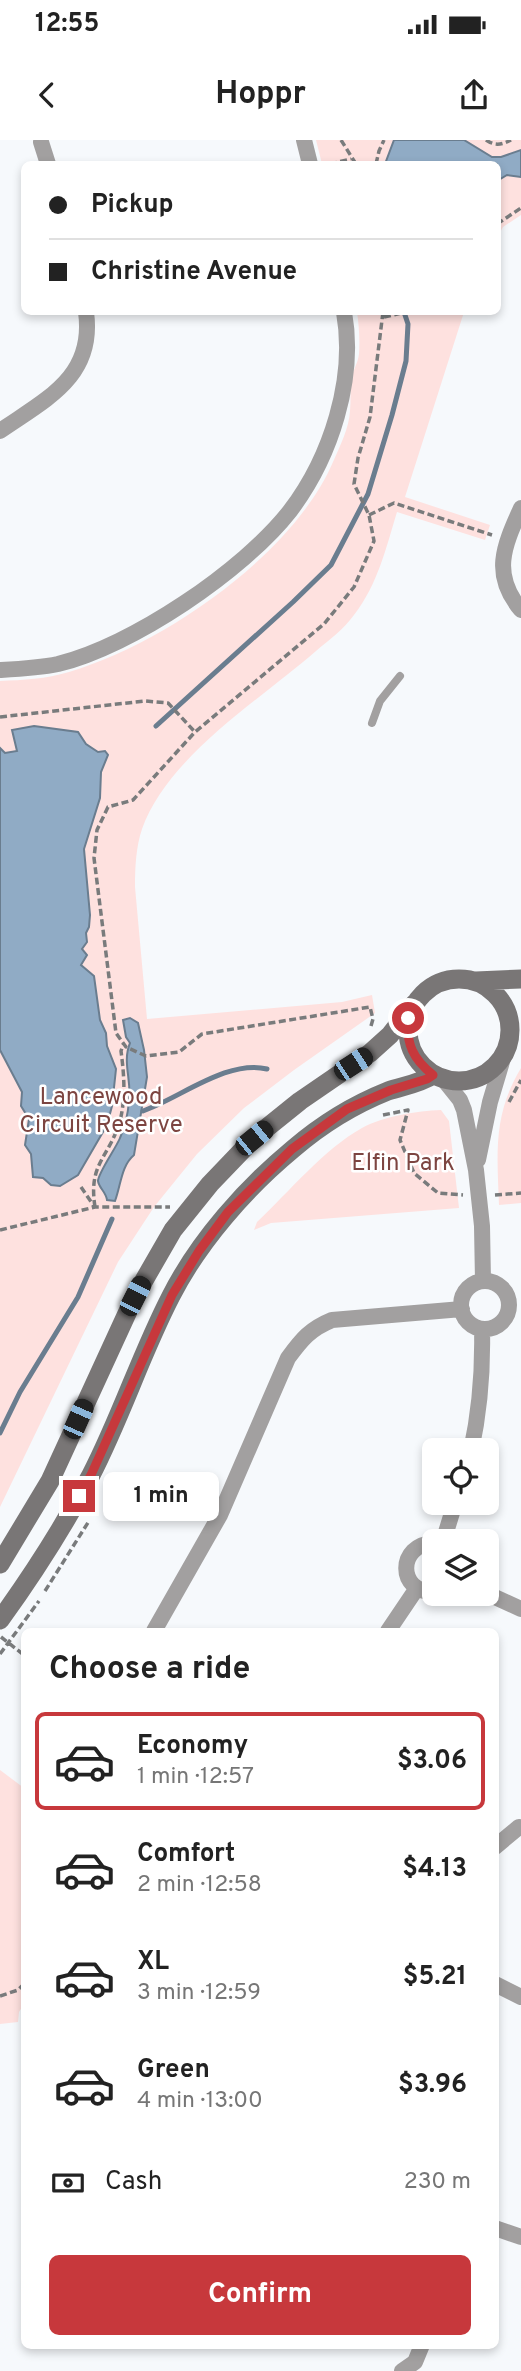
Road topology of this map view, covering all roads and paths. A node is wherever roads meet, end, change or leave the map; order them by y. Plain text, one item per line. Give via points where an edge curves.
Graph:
1 (304, 140) edge
2 (341, 140) edge
3 (384, 140) edge
4 (486, 140) edge
5 (510, 140) edge
6 (42, 141) edge
7 (351, 159) joint
8 (47, 161) edge
9 (309, 161) edge
10 (343, 161) edge
11 (377, 161) edge
12 (521, 208) edge
13 (501, 221) edge
14 (86, 315) edge
15 (344, 315) edge
16 (383, 315) edge
17 (0, 431) edge
18 (521, 508) edge
19 (369, 515) junction
20 (507, 539) junction
21 (521, 610) edge
22 (0, 670) edge
23 (400, 676) dead end
24 (0, 717) edge
25 (372, 723) dead end
26 (195, 732) junction
27 (521, 979) edge
28 (475, 981) junction
29 (415, 1003) junction
30 (367, 1033) dead end
31 (511, 1045) edge
32 (125, 1046) junction
33 (438, 1077) junction
34 (376, 1117) dead end
35 (476, 1170) junction
36 (81, 1187) dead end
37 (521, 1193) edge
38 (479, 1196) junction
39 (192, 1204) junction
40 (95, 1207) junction
41 (0, 1230) edge
42 (483, 1281) junction
43 (515, 1303) edge
44 (462, 1308) junction
45 (482, 1329) junction
46 (474, 1438) edge
47 (93, 1513) dead end
48 (422, 1546) edge
49 (0, 1564) edge
50 (417, 1588) junction
51 (422, 1589) edge
52 (499, 1599) edge
53 (521, 1609) edge
54 (0, 1619) edge
55 (156, 1628) edge
56 (390, 1628) edge
57 (0, 1636) edge
58 (9, 1643) junction
59 (21, 1653) edge
60 (0, 1654) edge
61 (519, 1827) dead end
62 (499, 1844) edge
63 (499, 1986) edge
64 (21, 1987) edge
65 (0, 1996) edge
66 (521, 1997) edge
67 (499, 2229) edge
68 (521, 2237) edge
69 (420, 2349) edge
70 (402, 2371) edge

1 - 9 street
2 - 7 path
3 - 11 path
4 - 5 path via 502,145
6 - 8 street
7 - 10 path
12 - 13 path
14 - 17 street via 86,347 79,367 48,398
15 - 22 street via 345,382 327,443 309,481 266,537 199,592 126,636 59,663
16 - 19 path via 370,417 354,484
18 - 20 street
19 - 20 path via 394,503
19 - 26 path via 374,541 354,587 324,624
20 - 21 street via 504,581
23 - 25 lane via 380,702
24 - 26 path via 145,701 169,704
26 - 32 path via 133,800 108,807 97,831 93,858 116,1033
27 - 28 main road
28 - 29 main road via 451,979 435,985
28 - 31 main road via 489,988 504,1006
29 - 33 main road via 407,1035 415,1058
29 - 39 main road via 370,1053 254,1138
30 - 32 path via 373,1024 370,1007 202,1034 179,1052 146,1056
31 - 33 main road via 493,1069 478,1078 461,1082
31 - 35 street via 490,1102
32 - 40 path via 121,1051 124,1100 116,1132 93,1179
33 - 35 street via 460,1100
33 - 54 main road via 347,1109 292,1149 228,1212 172,1295 91,1475 43,1561
34 - 38 path via 408,1110 400,1140 414,1173 438,1193
35 - 38 street
36 - 40 path
37 - 38 path
38 - 42 street
39 - 40 path
39 - 49 main road via 147,1273 50,1481
40 - 41 path
42 - 43 street via 503,1289
42 - 44 street via 469,1287
43 - 45 street via 502,1322
44 - 45 street via 468,1322
44 - 55 street via 332,1320 300,1341 288,1358 220,1515
45 - 46 street via 483,1375
47 - 58 path
48 - 50 street via 408,1559 407,1575
50 - 51 street
50 - 56 street
52 - 53 street
57 - 58 path
58 - 59 path
58 - 60 path
61 - 62 street
63 - 66 street
64 - 65 path
67 - 68 street
69 - 70 street via 415,2362

